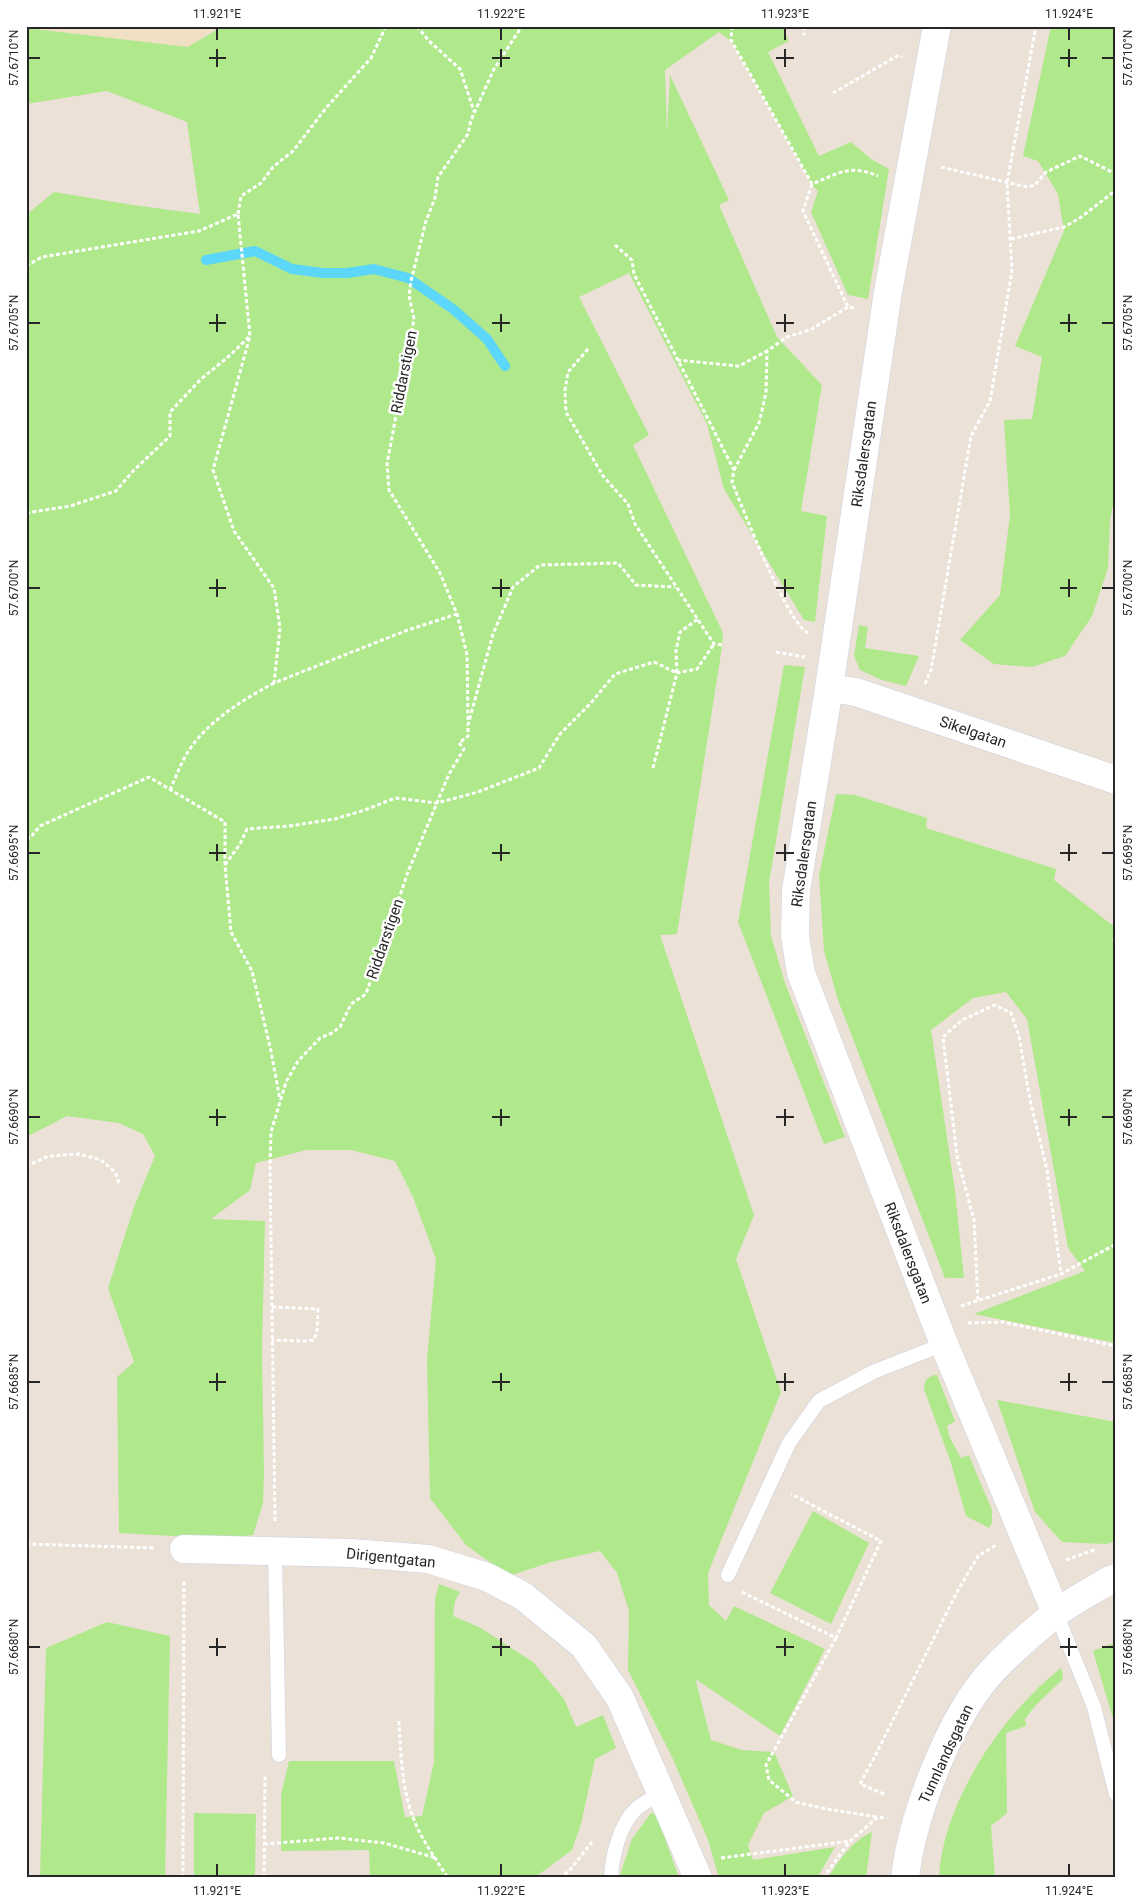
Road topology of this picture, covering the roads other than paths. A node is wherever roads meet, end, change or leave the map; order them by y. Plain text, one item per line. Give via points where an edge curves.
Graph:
1 (937, 26) edge
2 (829, 688) junction
3 (1116, 780) edge
4 (952, 1334) junction
5 (184, 1549) road end
6 (275, 1552) junction
7 (728, 1576) road end
8 (1116, 1578) edge
9 (1056, 1613) junction
10 (279, 1755) road end
11 (661, 1793) junction
12 (1116, 1794) edge
13 (694, 1869) edge
14 (611, 1878) edge
15 (905, 1878) edge

1 - 2 street, Riksdalersgatan via 888,292
2 - 3 street, Sikelgatan via 856,692
2 - 4 street, Riksdalersgatan via 796,891 795,936 801,973
4 - 7 lane via 820,1401 789,1442
4 - 9 street, Riksdalersgatan
5 - 6 street, Dirigentgatan
6 - 10 lane
6 - 11 street, Dirigentgatan via 352,1553 428,1559 487,1577 523,1596 584,1646 603,1670 620,1698
8 - 9 street, Tunnlandsgatan
9 - 12 lane via 1094,1707
9 - 15 street, Tunnlandsgatan via 992,1671 965,1708 928,1786 907,1857
11 - 13 street, Dirigentgatan
11 - 14 lane via 637,1807 628,1819 613,1854

